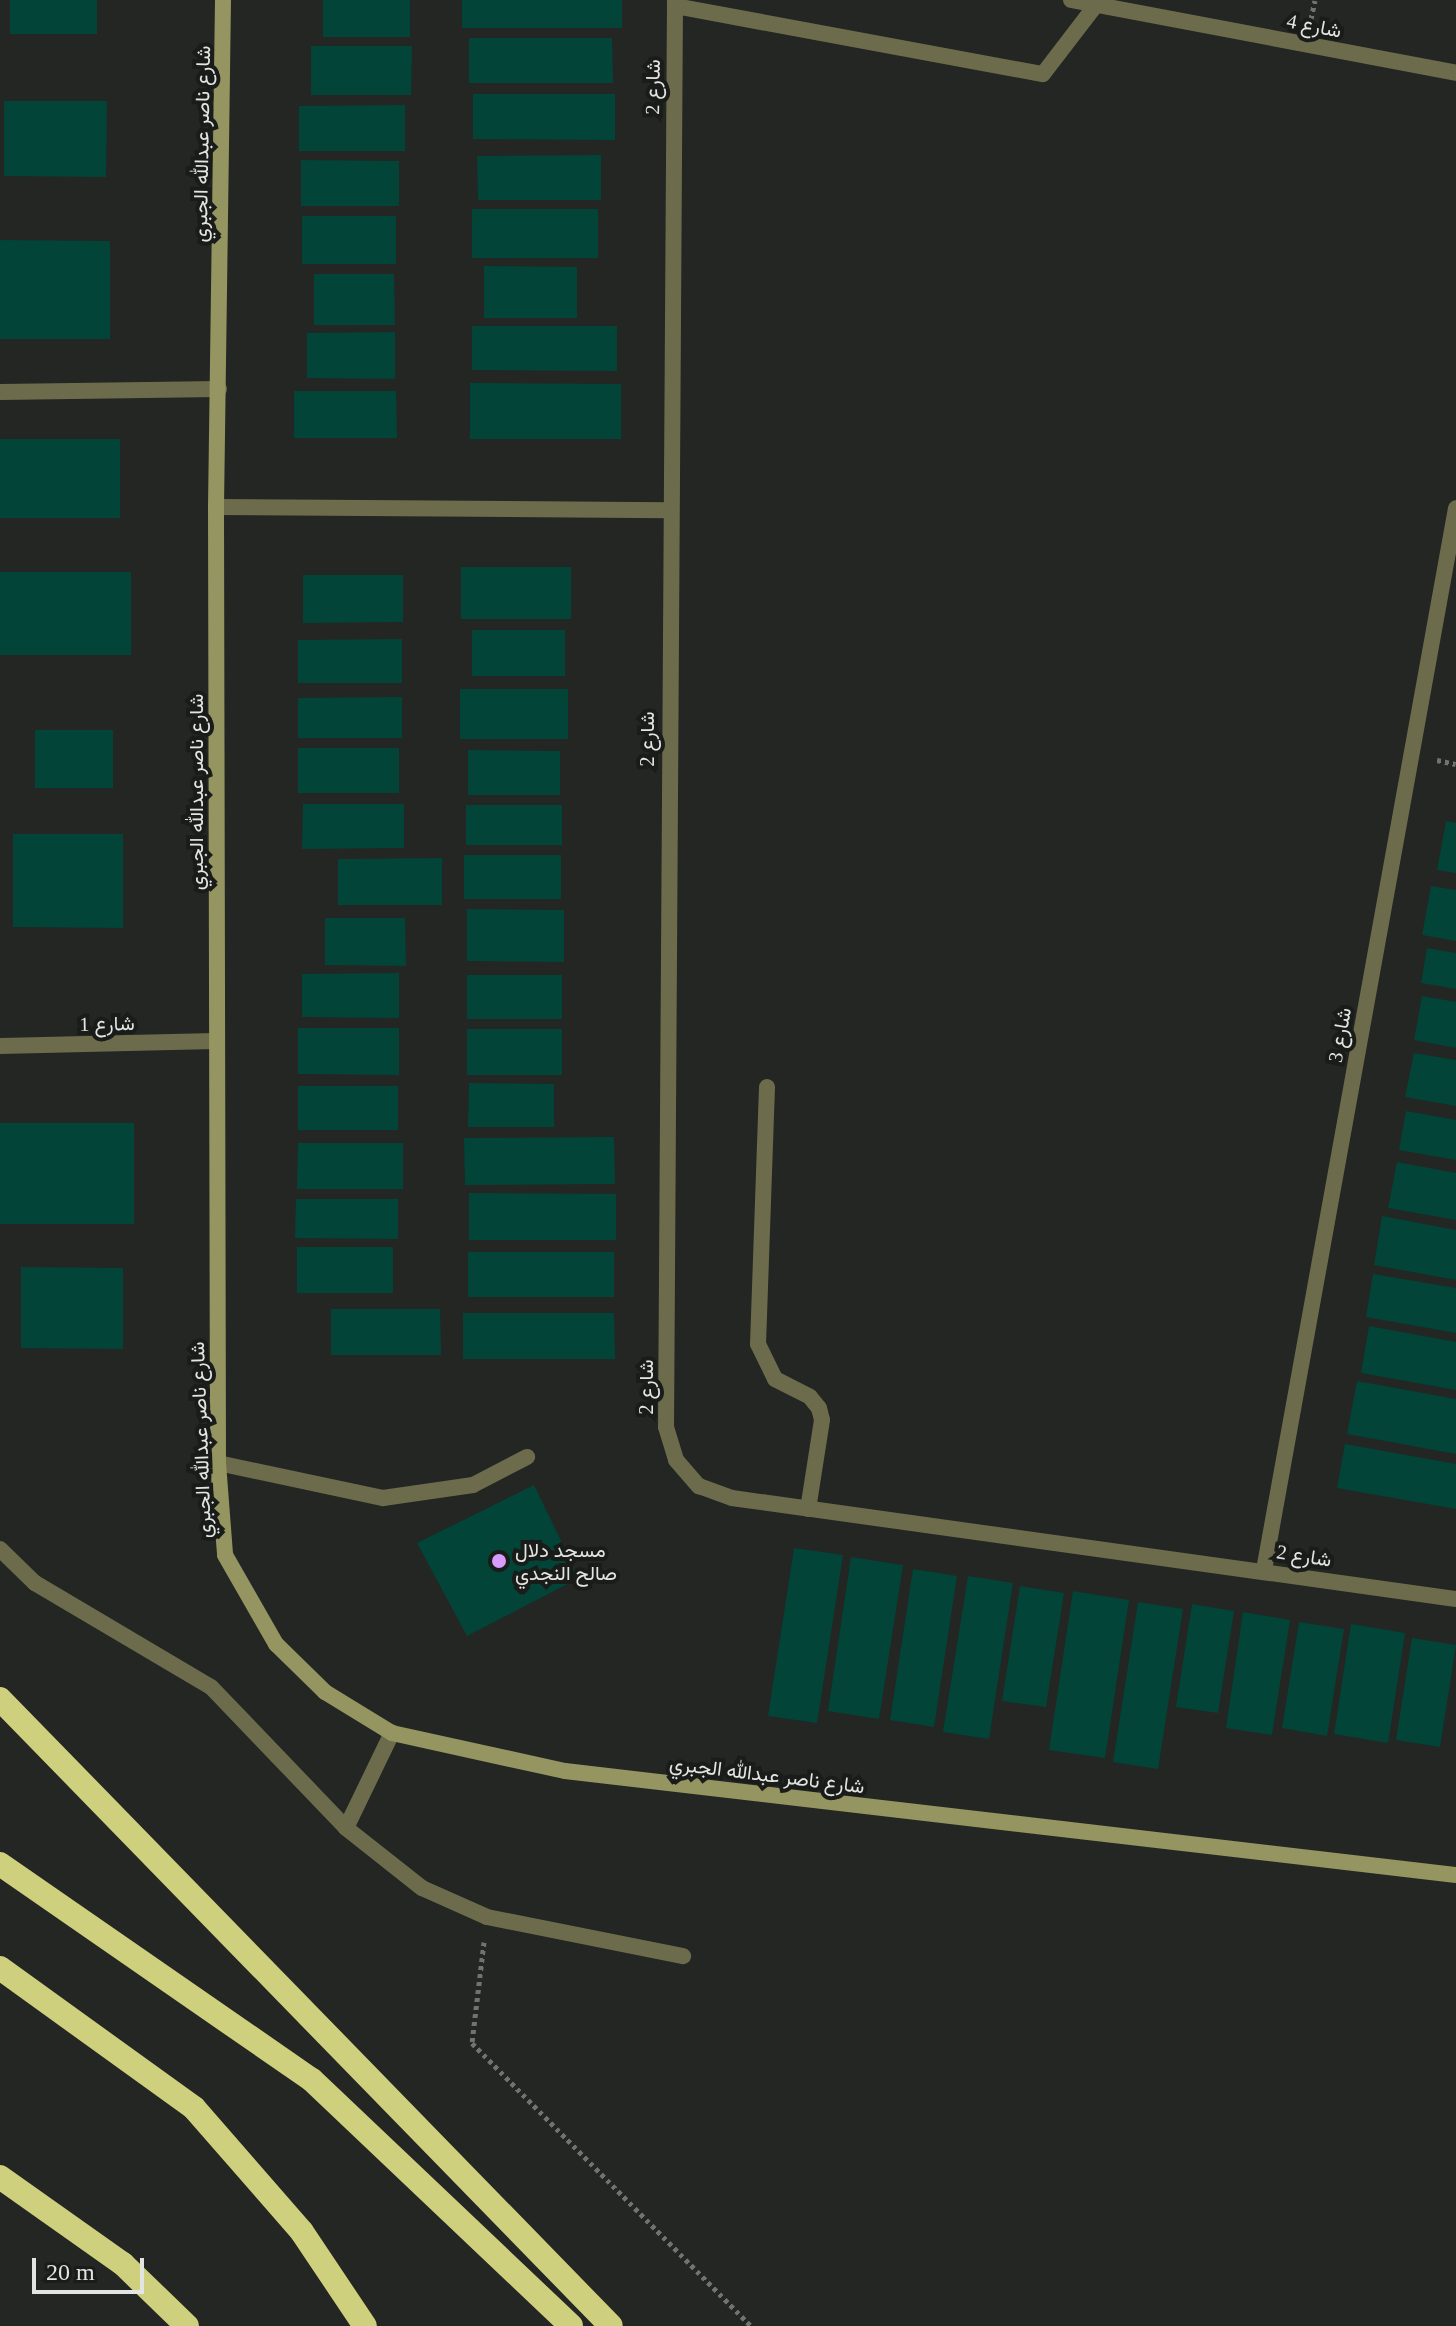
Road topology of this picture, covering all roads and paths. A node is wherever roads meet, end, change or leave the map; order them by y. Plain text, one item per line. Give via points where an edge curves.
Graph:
1 (223, 0) edge
2 (1071, 0) edge
3 (675, 3) edge
4 (1096, 5) junction
5 (1456, 73) edge
6 (219, 389) junction
7 (0, 392) edge
8 (216, 507) junction
9 (1456, 508) edge
10 (668, 510) junction
11 (215, 1041) junction
12 (0, 1046) edge
13 (767, 1087) dead end
14 (527, 1457) dead end
15 (218, 1463) junction
16 (808, 1509) junction
17 (0, 1549) edge
18 (1264, 1570) junction
19 (1456, 1599) edge
20 (0, 1699) edge
21 (392, 1733) junction
22 (346, 1828) junction
23 (0, 1864) edge
24 (1456, 1875) edge
25 (487, 1917) junction
26 (683, 1956) dead end
27 (0, 1968) edge
28 (0, 2177) edge
29 (187, 2326) edge
30 (365, 2326) edge
31 (571, 2326) edge
32 (611, 2326) edge
33 (751, 2326) edge

1 - 6 street, شارع ناصر عبدالله الجبري
2 - 4 street, شارع 4
3 - 4 street via 1043,74
3 - 10 street, شارع 2
4 - 5 street, شارع 4
6 - 7 street
6 - 8 street, شارع ناصر عبدالله الجبري
8 - 10 street
8 - 11 street, شارع ناصر عبدالله الجبري
9 - 18 street, شارع 3
10 - 16 street, شارع 2 via 666,1427 676,1460 699,1486 732,1498
11 - 12 street, شارع 1
11 - 15 street, شارع ناصر عبدالله الجبري
13 - 16 street via 758,1344 775,1379 810,1397 819,1408 822,1420
14 - 15 street via 473,1485 383,1498
15 - 21 street, شارع ناصر عبدالله الجبري via 225,1555 276,1644 325,1692
16 - 18 street, شارع 2
17 - 22 street via 35,1583 211,1687
18 - 19 street, شارع 2
20 - 32 highway
21 - 22 street
21 - 24 street, شارع ناصر عبدالله الجبري via 565,1771
22 - 25 street via 422,1888
23 - 31 highway via 312,2080
25 - 26 street
25 - 33 path via 472,2043
27 - 30 highway via 194,2108 302,2232
28 - 29 highway via 123,2264

